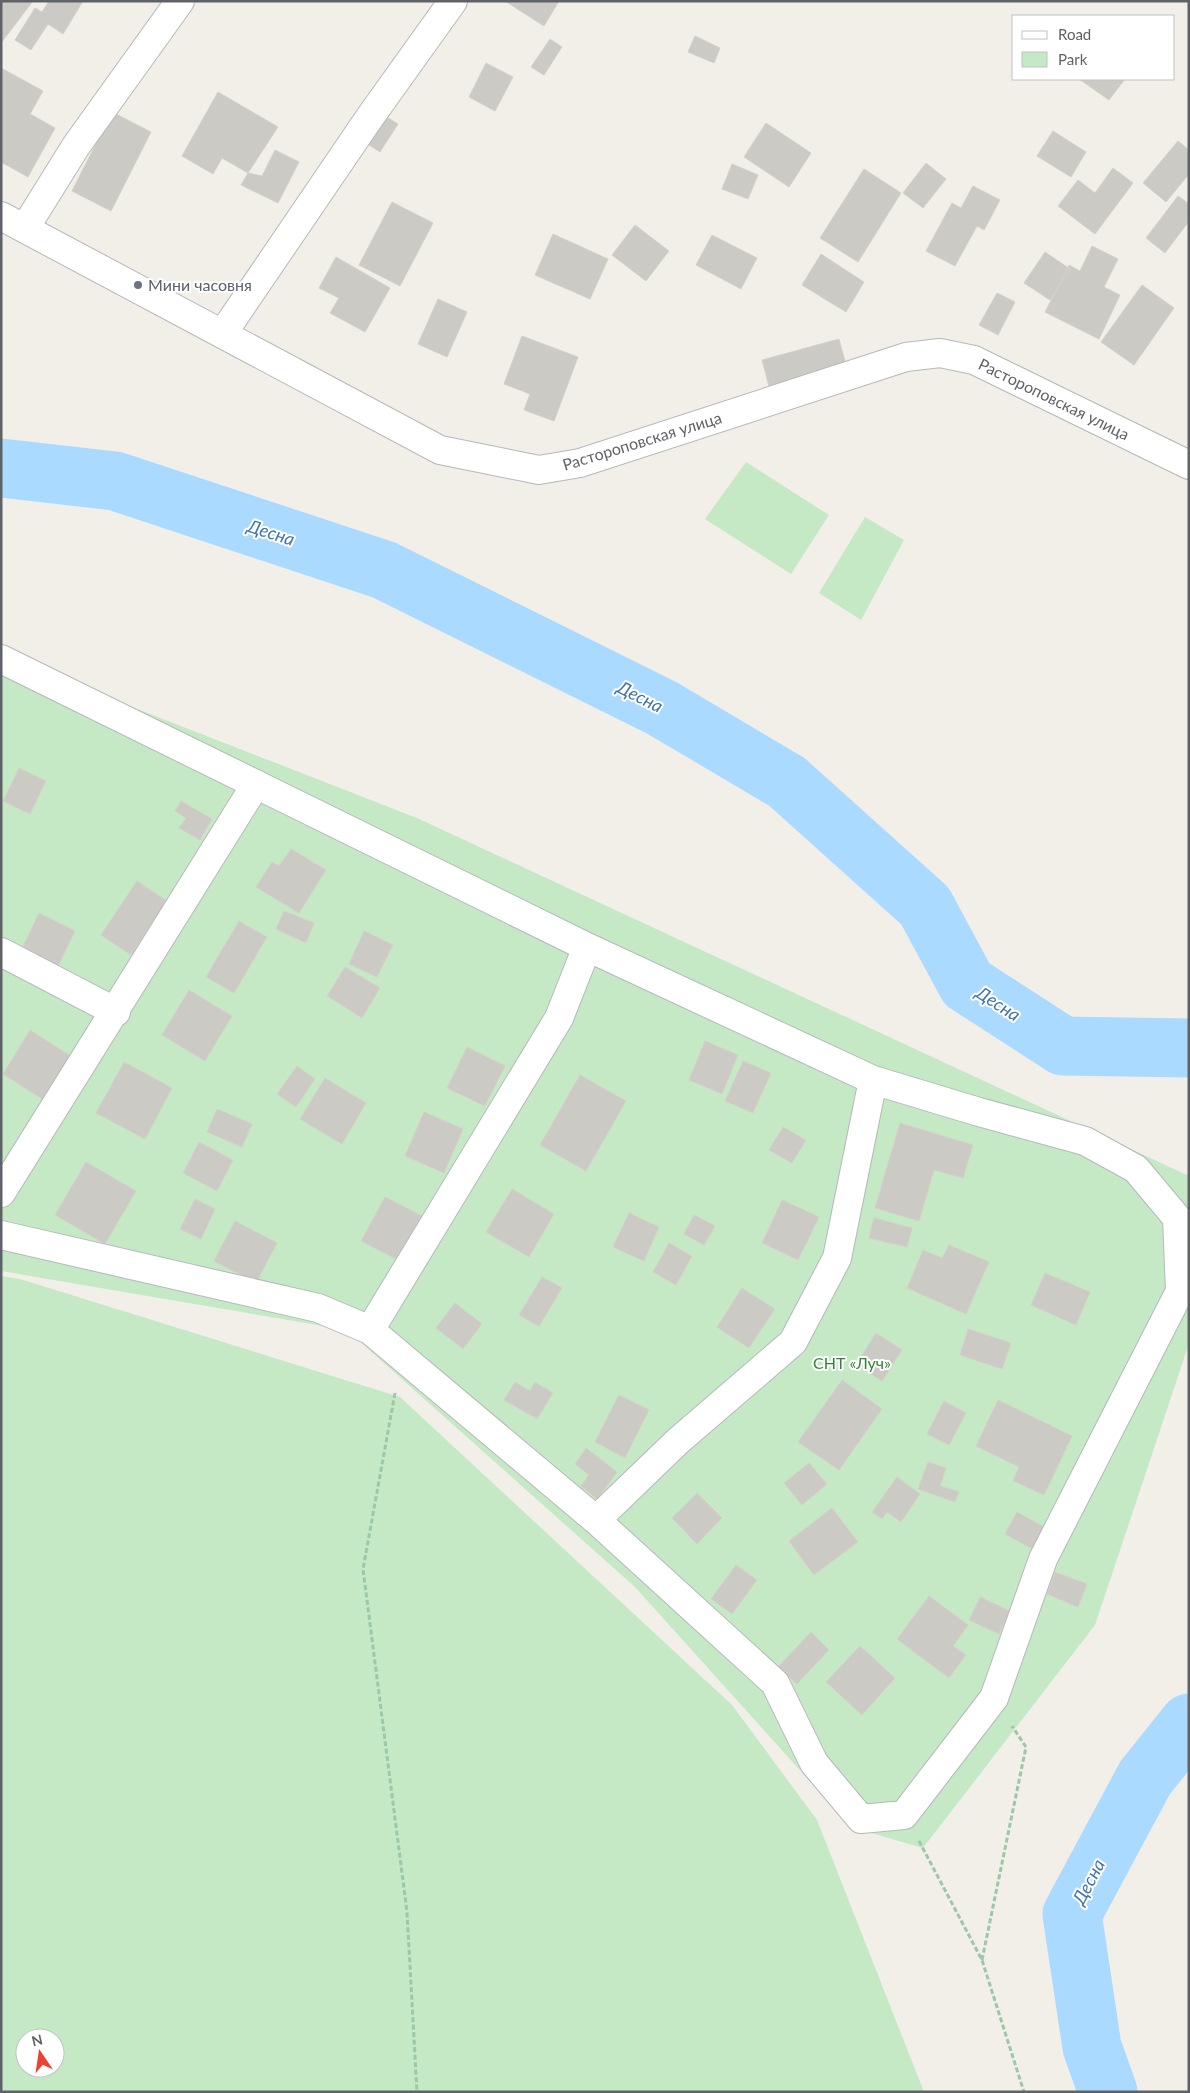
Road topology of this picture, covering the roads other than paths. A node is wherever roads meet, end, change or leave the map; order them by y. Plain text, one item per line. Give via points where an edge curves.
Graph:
1 (180, 1) edge
2 (453, 1) edge
3 (1, 216) edge
4 (25, 228) junction
5 (222, 333) junction
6 (1189, 466) edge
7 (1, 659) edge
8 (256, 784) junction
9 (586, 948) junction
10 (1, 952) edge
11 (116, 1012) junction
12 (873, 1080) junction
13 (1, 1193) edge
14 (1, 1235) edge
15 (370, 1330) junction
16 (596, 1520) junction

1 - 4 street via 76,146
2 - 5 street
3 - 4 street, Растороповская улица
4 - 5 street, Растороповская улица
5 - 6 street, Растороповская улица via 440,450 539,470 580,463 906,357 940,353 974,360
7 - 8 street
8 - 9 street
8 - 11 street
9 - 12 street
9 - 15 street via 559,1018
10 - 11 street
11 - 13 street
12 - 16 street via 837,1258 793,1342 678,1441
12 - 16 street via 1085,1141 1136,1169 1177,1218 1180,1291 1043,1559 994,1698 904,1815 861,1819 814,1763 775,1683
14 - 15 street via 318,1308
15 - 16 street

